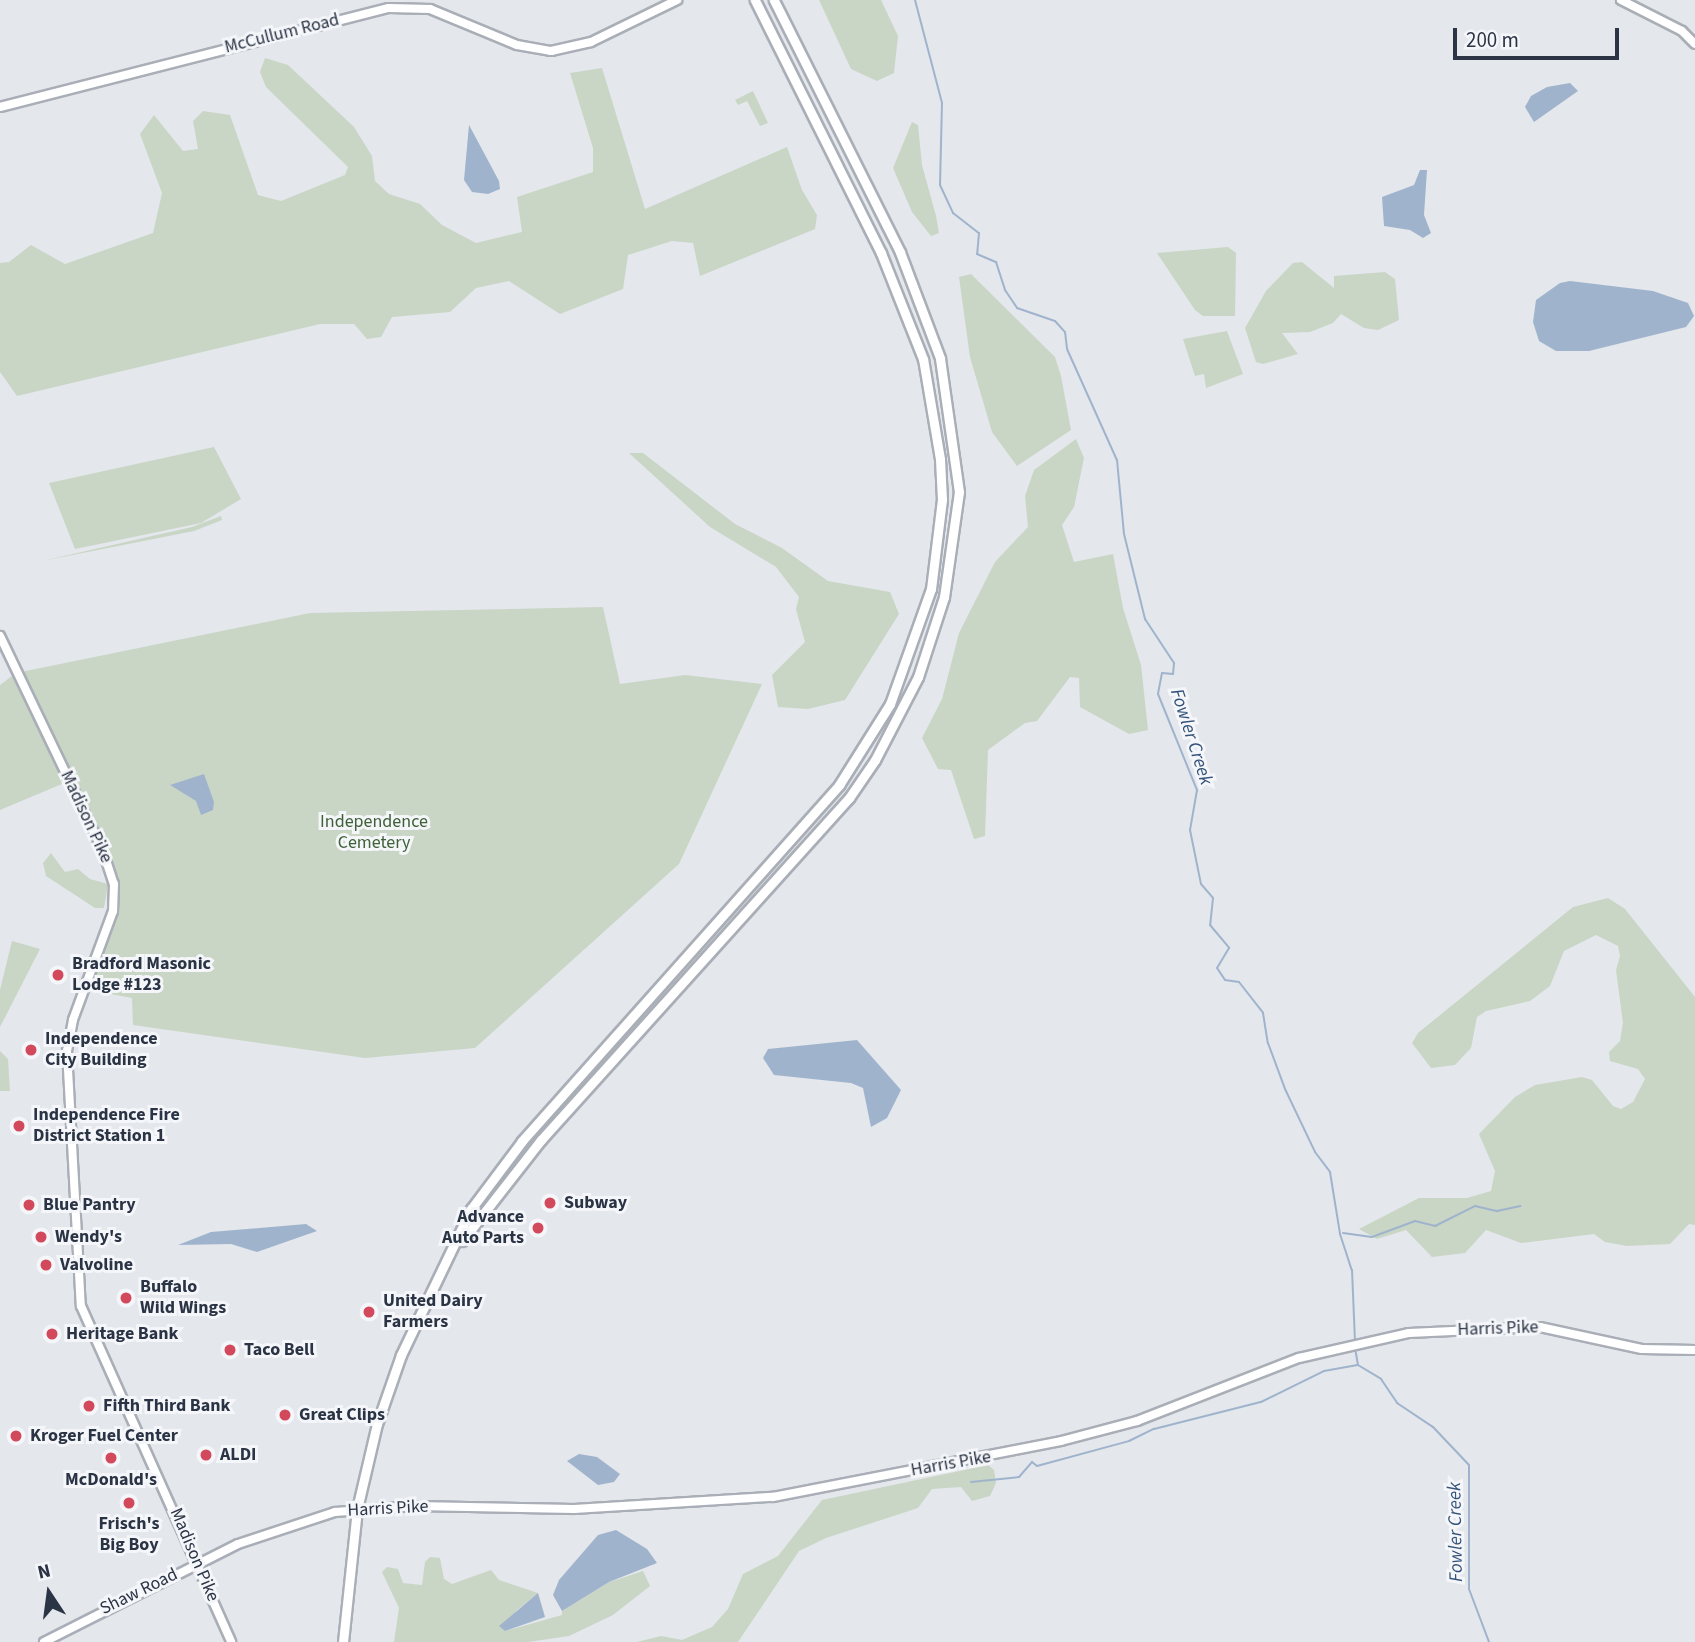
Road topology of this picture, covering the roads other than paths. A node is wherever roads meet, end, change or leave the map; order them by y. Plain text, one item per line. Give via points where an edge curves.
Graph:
1 (677, 0) edge
2 (755, 0) edge
3 (774, 0) edge
4 (1622, 0) edge
5 (1695, 44) edge
6 (0, 107) edge
7 (0, 636) edge
8 (454, 1251) junction
9 (1695, 1350) edge
10 (356, 1509) junction
11 (198, 1563) junction
12 (44, 1642) edge
13 (231, 1642) edge
14 (343, 1642) edge

1 - 6 main road, McCullum Road via 583,46 551,51 517,45 430,9 389,8
2 - 8 main road via 881,253 923,359 942,500 931,589 890,704 839,786 522,1140 471,1209
3 - 8 main road via 900,252 940,358 959,492 944,597 918,677 875,760 849,798 541,1140
4 - 5 main road via 1682,32
7 - 11 main road, Madison Pike via 103,851 114,884 108,928 73,1020 67,1051 81,1306
8 - 10 main road via 401,1355
9 - 10 main road, Harris Pike via 1639,1349 1540,1326 1409,1333 1299,1358 1137,1421 1061,1441 773,1497 574,1510
10 - 11 main road, Harris Pike via 270,1530
10 - 14 main road
11 - 12 main road, Shaw Road
11 - 13 main road, Madison Pike

